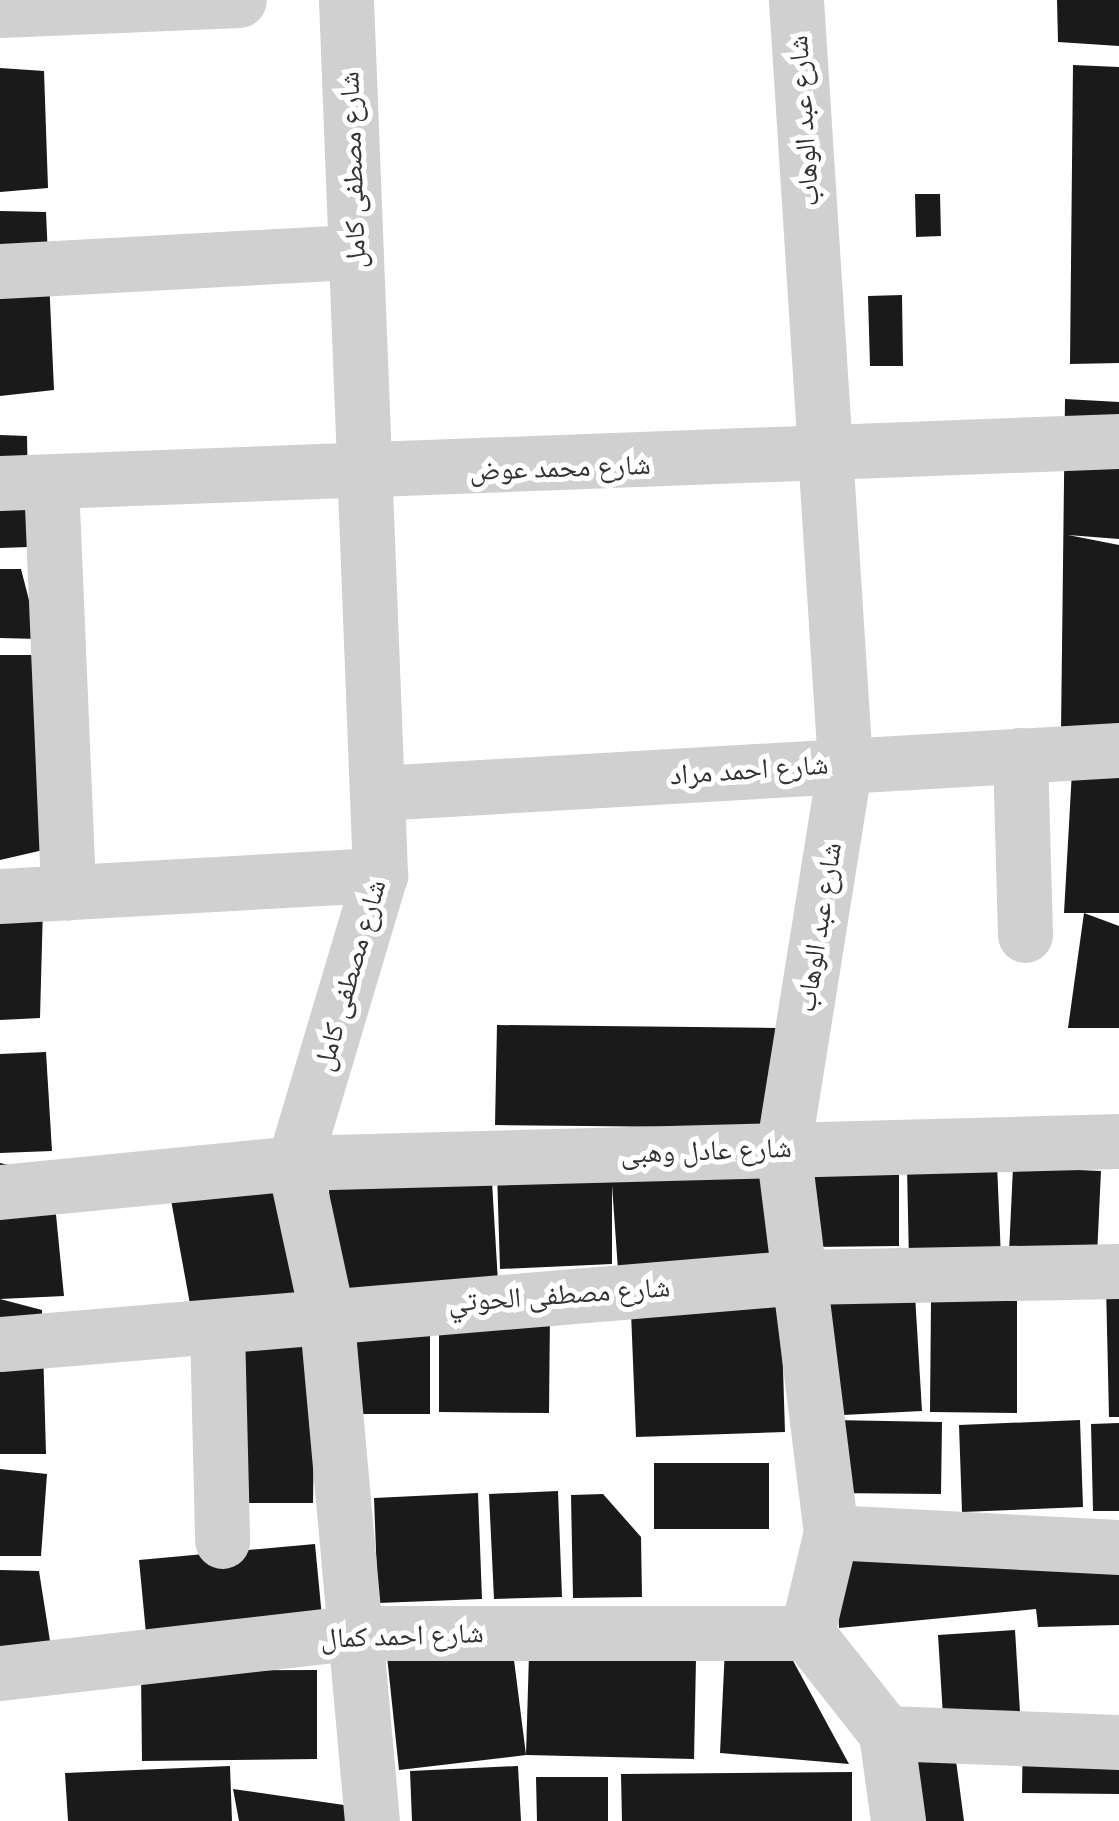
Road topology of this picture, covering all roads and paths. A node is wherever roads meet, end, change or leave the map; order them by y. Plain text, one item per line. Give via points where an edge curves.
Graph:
1 (238, 0) edge
2 (346, 0) edge
3 (796, 0) edge
4 (0, 10) edge
5 (354, 252) junction
6 (0, 271) edge
7 (1119, 441) edge
8 (824, 456) junction
9 (366, 475) junction
10 (26, 483) edge
11 (1119, 750) edge
12 (1020, 755) junction
13 (845, 763) junction
14 (378, 793) junction
15 (380, 875) junction
16 (68, 892) junction
17 (0, 896) edge
18 (1026, 935) dead end
19 (1119, 1141) edge
20 (783, 1148) junction
21 (294, 1163) junction
22 (0, 1192) edge
23 (1119, 1271) edge
24 (802, 1277) junction
25 (326, 1311) junction
26 (217, 1329) junction
27 (0, 1344) edge
28 (831, 1532) junction
29 (222, 1541) dead end
30 (1119, 1547) edge
31 (352, 1633) junction
32 (806, 1633) junction
33 (0, 1673) edge
34 (886, 1733) junction
35 (1119, 1742) edge
36 (372, 1821) edge
37 (898, 1821) edge

1 - 4 street
2 - 5 street, شارع مصطفى كامل
3 - 8 street, شارع عبد الوهاب
5 - 6 street
5 - 9 street, شارع مصطفى كامل
7 - 8 street, شارع محمد عوض
8 - 9 street, شارع محمد عوض
8 - 13 street, شارع عبد الوهاب
9 - 10 street, شارع محمد عوض
9 - 14 street, شارع مصطفى كامل
10 - 16 street
11 - 12 street, شارع احمد مراد
12 - 13 street, شارع احمد مراد
12 - 18 street
13 - 14 street, شارع احمد مراد
13 - 20 street, شارع عبد الوهاب
14 - 15 street, شارع مصطفى كامل
15 - 16 street
15 - 21 street, شارع مصطفى كامل
16 - 17 street
19 - 20 street, شارع عادل وهبى
20 - 21 street, شارع عادل وهبى
20 - 24 street, شارع عبد الوهاب
21 - 22 street, شارع عادل وهبى
21 - 25 street, شارع مصطفى كامل
23 - 24 street, شارع مصطفى الحوتي
24 - 25 street, شارع مصطفى الحوتي
24 - 28 street, شارع عبد الوهاب
25 - 26 street, شارع مصطفى الحوتي
25 - 31 street, شارع مصطفى كامل
26 - 27 street, شارع مصطفى الحوتي
26 - 29 street
28 - 30 street
28 - 32 street, شارع عبد الوهاب
31 - 32 street, شارع احمد كمال
31 - 33 street, شارع احمد كمال
31 - 36 street, شارع مصطفى كامل
32 - 34 street
34 - 35 street
34 - 37 street

